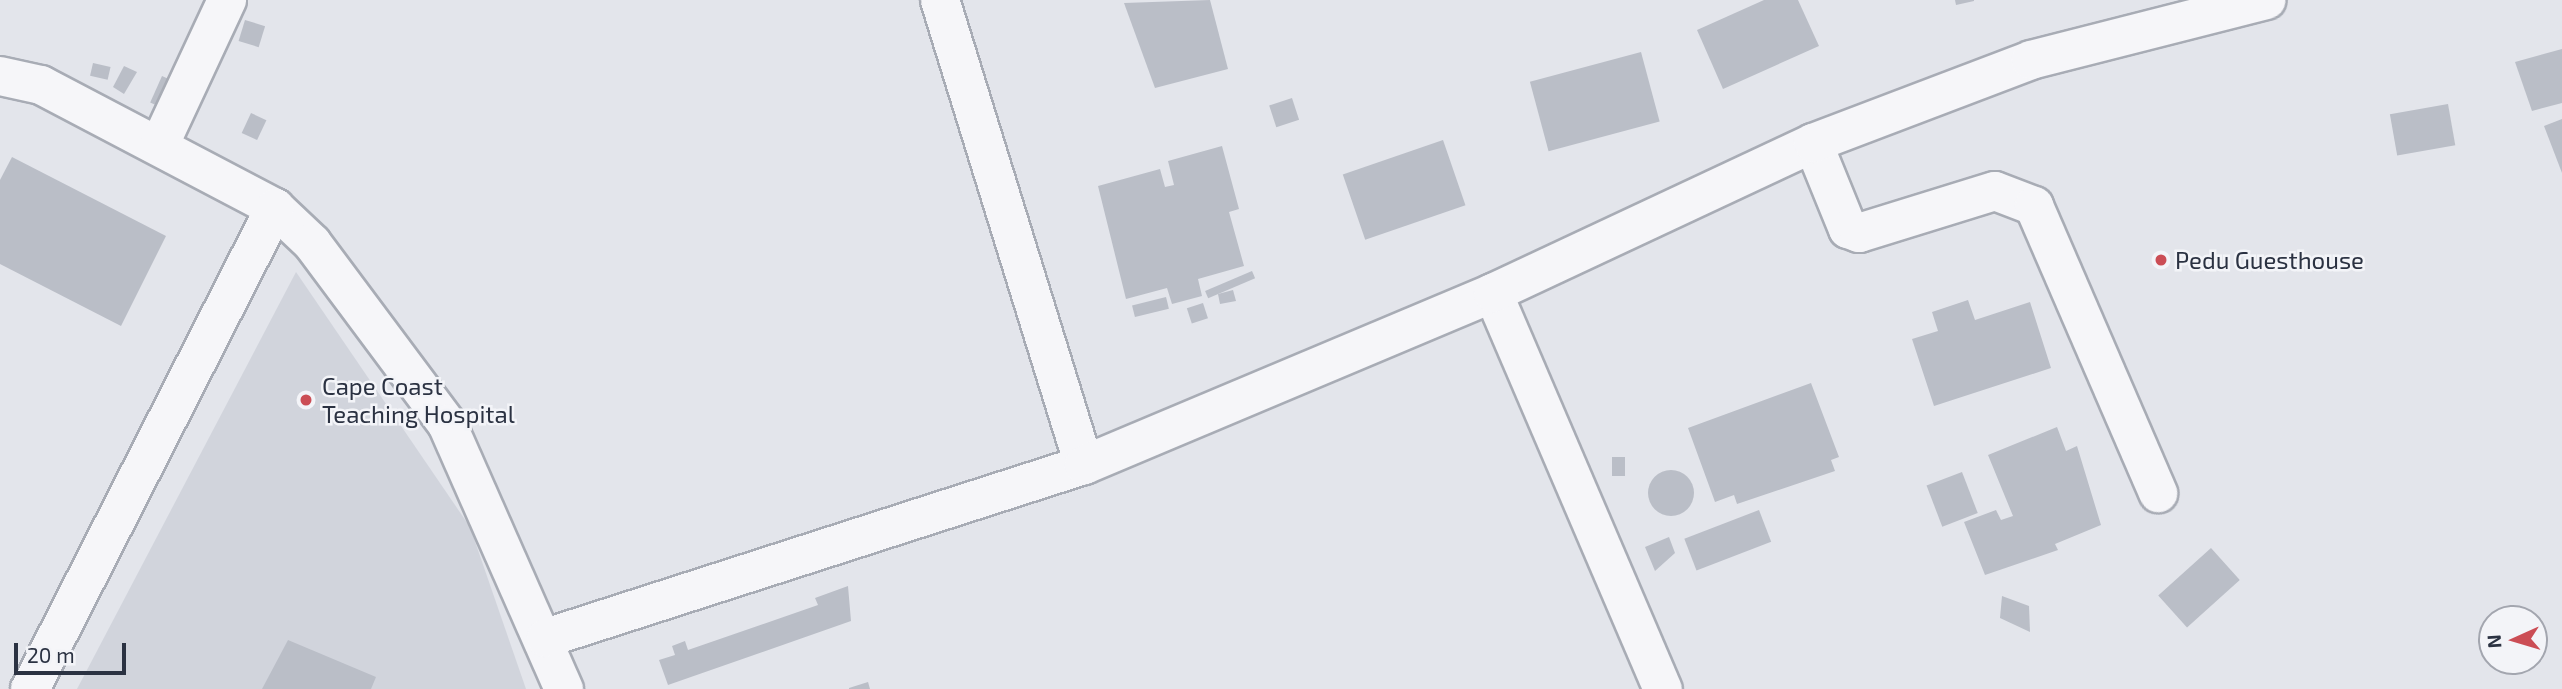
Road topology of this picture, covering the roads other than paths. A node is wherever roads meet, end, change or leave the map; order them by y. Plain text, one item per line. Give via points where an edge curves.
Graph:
1 (227, 0) edge
2 (940, 0) edge
3 (2266, 0) edge
4 (0, 76) edge
5 (1813, 143) junction
6 (159, 146) junction
7 (275, 208) junction
8 (1493, 293) junction
9 (1084, 465) junction
10 (2158, 493) dead end
11 (546, 638) junction
12 (30, 689) edge
13 (564, 689) edge
14 (1663, 689) edge

1 - 6 street
2 - 9 street
3 - 5 street via 2031,60
4 - 6 street via 41,85
5 - 8 street
5 - 10 street via 1848,229 1858,233 1995,191 2034,206
6 - 7 street
7 - 11 street via 338,276 447,424
7 - 12 street
8 - 9 street
8 - 14 street
9 - 11 street
11 - 13 street

